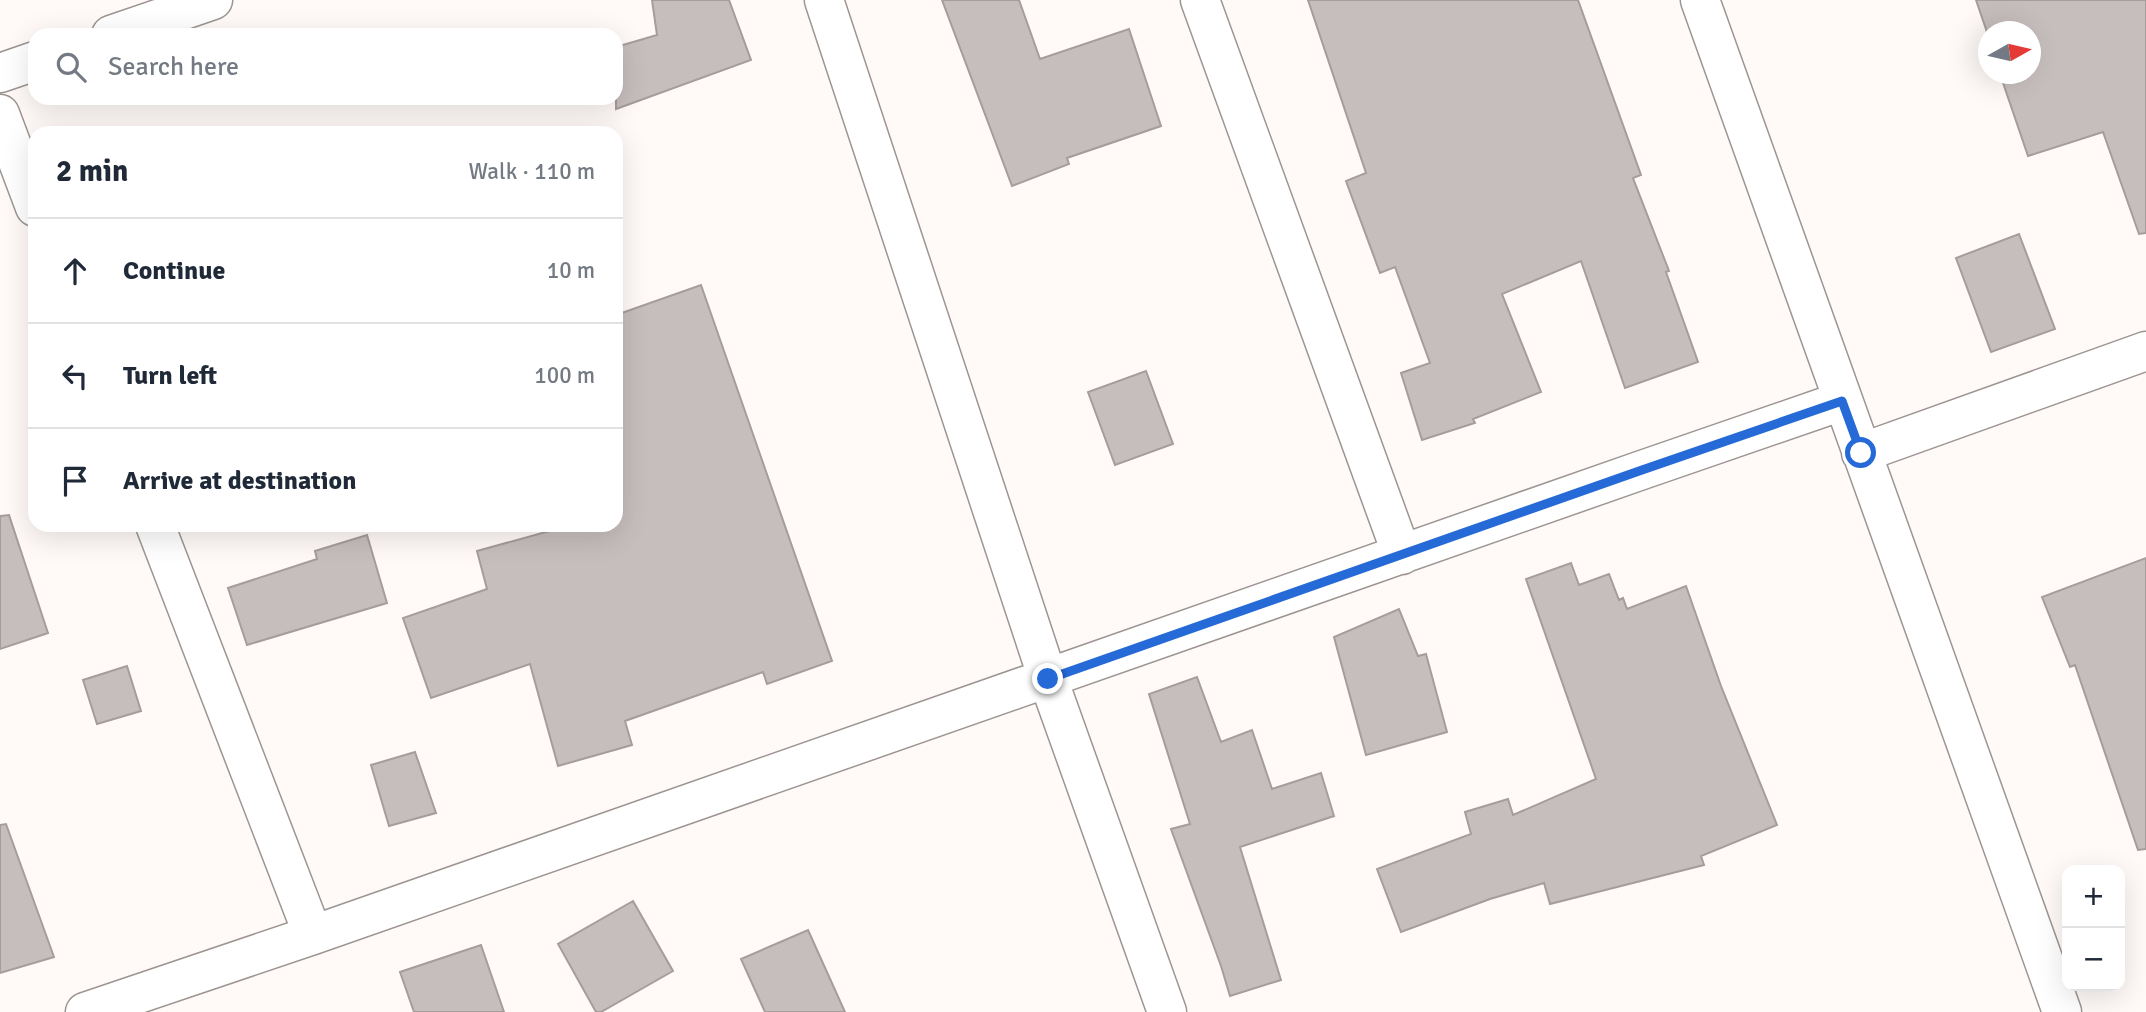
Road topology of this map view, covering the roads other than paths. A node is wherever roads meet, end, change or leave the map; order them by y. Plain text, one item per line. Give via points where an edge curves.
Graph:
1 (213, 0) edge
2 (824, 0) edge
3 (1200, 0) edge
4 (1700, 0) edge
5 (131, 28) edge
6 (28, 63) edge
7 (0, 73) edge
8 (0, 114) edge
9 (28, 188) edge
10 (2146, 351) edge
11 (1842, 401) junction
12 (1861, 453) junction
13 (158, 532) edge
14 (1402, 555) junction
15 (1048, 679) junction
16 (313, 935) junction
17 (85, 1012) edge
18 (1167, 1012) edge
19 (2062, 1012) edge

1 - 5 street
2 - 15 street
3 - 14 street
4 - 11 street
6 - 7 street
8 - 9 street
10 - 12 street
11 - 12 street
11 - 14 street
12 - 19 street
13 - 16 street
14 - 15 street
15 - 16 street
15 - 18 street
16 - 17 street

